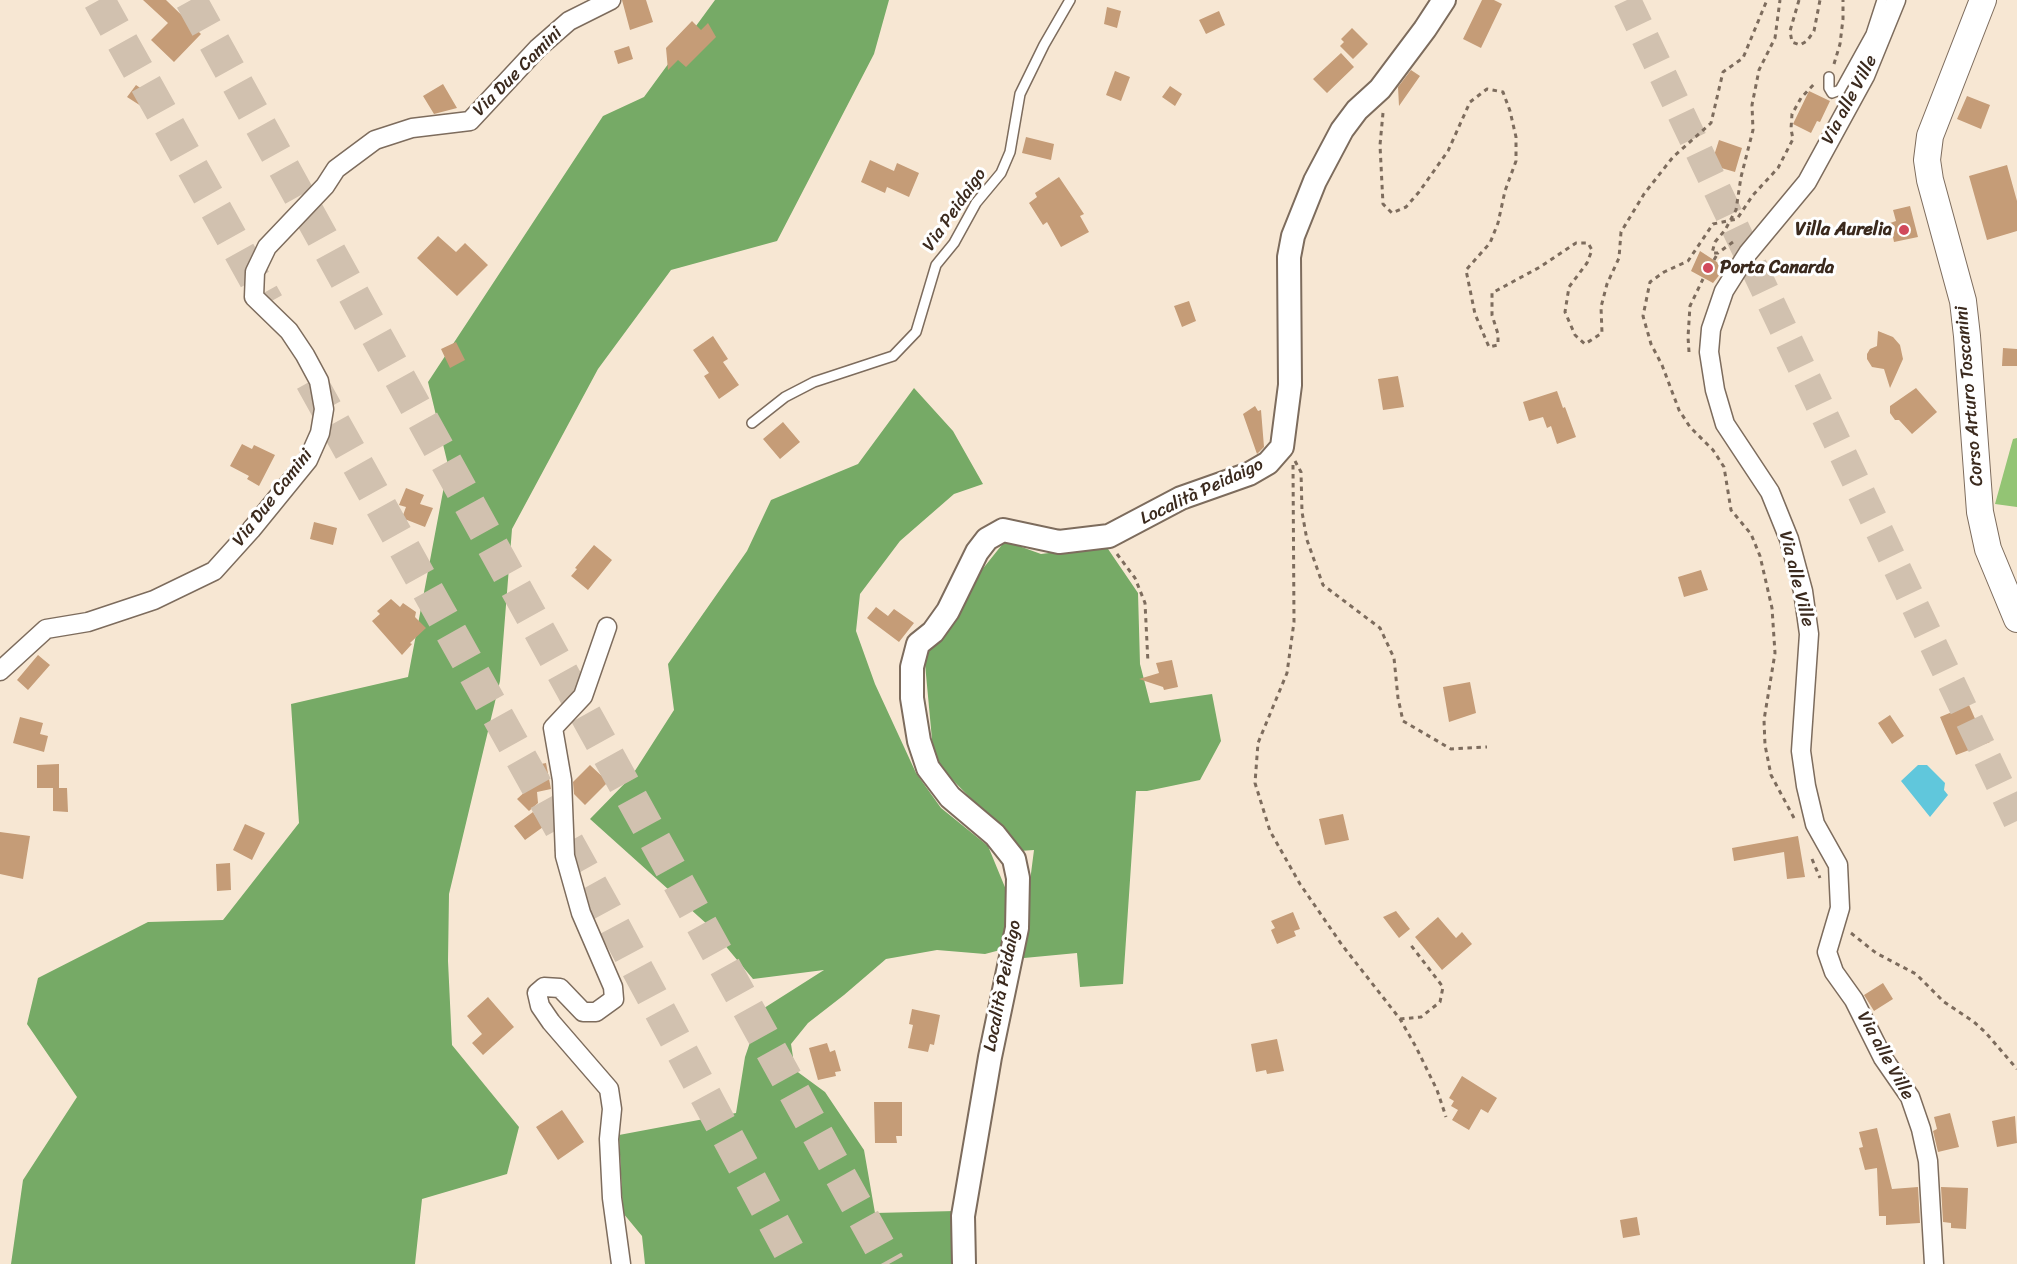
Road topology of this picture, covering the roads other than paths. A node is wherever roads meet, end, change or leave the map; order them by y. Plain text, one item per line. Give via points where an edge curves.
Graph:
1 (611, 0) edge
2 (1070, 0) edge
3 (1444, 0) edge
4 (1882, 0) edge
5 (1896, 0) edge
6 (1983, 0) edge
7 (1829, 77) road end
8 (752, 423) dead end
9 (2017, 619) edge
10 (607, 627) dead end
11 (0, 671) edge
12 (621, 1264) edge
13 (964, 1264) edge
14 (1934, 1264) edge

1 - 11 street, Via Due Camini via 569,21 538,48 470,121 412,128 375,140 336,169 326,186 267,247 255,272 254,297 289,331 305,355 319,381 324,409 320,433 308,460 214,571 154,600 88,622 46,629
2 - 8 lane, Via Peidaigo via 1020,94 1010,153 1001,173 936,264 916,332 893,356 814,382 785,397
3 - 13 street, Località Peidaigo via 1380,89 1357,110 1334,143 1293,236 1289,257 1290,385 1282,447 1268,463 1249,474 1180,498 1109,536 1059,542 1003,530 987,539 977,552 948,611 933,632 918,644 912,667 912,698 928,768 950,797 995,836 1014,859 1018,878 1017,928 963,1216
4 - 7 lane via 1871,34 1840,90 1832,93
5 - 14 street, Via alle Ville via 1865,76 1807,182 1748,253 1724,291 1711,329 1709,352 1725,424 1770,492 1789,539 1803,591 1809,634 1801,751 1815,824 1838,865 1840,908 1827,952 1834,972 1854,1000 1883,1058 1910,1096 1928,1161
6 - 9 main road, Corso Arturo Toscanini via 1930,136 1927,160 1963,301 1980,512 1988,549
10 - 12 street via 583,696 553,728 562,780 565,856 581,913 613,987 614,999 596,1012 583,1012 560,988 544,987 537,993 551,1022 609,1089 612,1198

